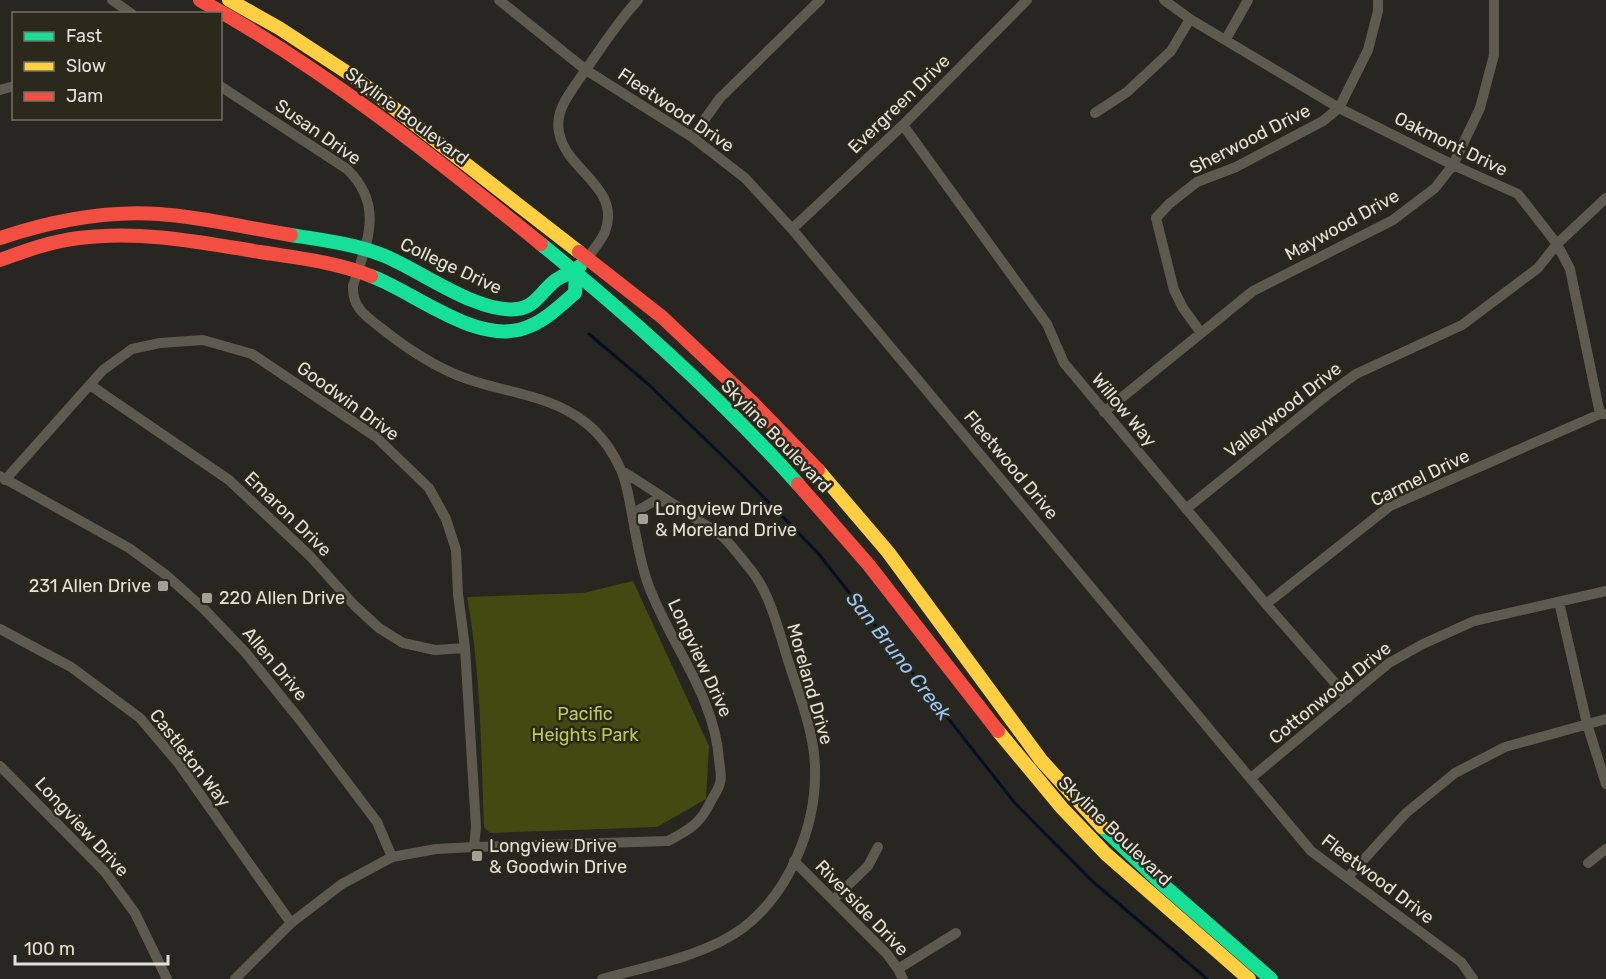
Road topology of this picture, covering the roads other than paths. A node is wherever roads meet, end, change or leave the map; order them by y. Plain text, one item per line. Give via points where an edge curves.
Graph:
1 (112, 0) edge
2 (200, 0) edge
3 (229, 0) edge
4 (499, 0) edge
5 (638, 0) edge
6 (820, 0) edge
7 (1027, 0) edge
8 (1164, 0) edge
9 (1248, 0) edge
10 (1378, 0) edge
11 (1494, 0) edge
12 (129, 12) edge
13 (222, 12) edge
14 (222, 12) edge
15 (1191, 19) junction
16 (1226, 39) junction
17 (586, 70) junction
18 (222, 87) edge
19 (1339, 108) junction
20 (1095, 113) dead end
21 (903, 125) junction
22 (692, 137) junction
23 (1453, 165) junction
24 (1606, 198) edge
25 (792, 229) junction
26 (0, 238) edge
27 (1557, 244) junction
28 (361, 259) junction
29 (587, 259) junction
30 (0, 260) edge
31 (576, 271) junction
32 (1201, 333) junction
33 (90, 385) junction
34 (1104, 412) junction
35 (1603, 414) edge
36 (622, 471) junction
37 (3, 478) edge
38 (670, 502) junction
39 (1186, 509) junction
40 (632, 514) junction
41 (1606, 591) edge
42 (1558, 602) junction
43 (1266, 604) junction
44 (0, 629) edge
45 (465, 648) junction
46 (1348, 698) junction
47 (1606, 719) edge
48 (1587, 723) junction
49 (0, 766) edge
50 (1251, 778) junction
51 (1606, 784) edge
52 (474, 847) junction
53 (878, 847) dead end
54 (1606, 849) edge
55 (392, 856) junction
56 (794, 861) junction
57 (1588, 863) dead end
58 (1348, 877) junction
59 (833, 900) junction
60 (291, 923) junction
61 (956, 933) dead end
62 (901, 974) edge
63 (167, 979) edge
64 (235, 979) edge
65 (602, 979) edge
66 (1250, 979) edge
67 (1271, 979) edge
68 (1473, 979) edge

1 - 12 street
2 - 13 main road, Skyline Boulevard
3 - 29 main road, Skyline Boulevard via 354,77
4 - 17 street, Fleetwood Drive
5 - 17 street
6 - 22 street via 720,98
7 - 21 street, Evergreen Drive
8 - 15 street, Oakmont Drive
9 - 16 street
10 - 19 street, Sherwood Drive via 1368,50
11 - 23 street, Maywood Drive via 1494,55 1480,108
14 - 31 main road, Skyline Boulevard via 334,82
15 - 16 street, Oakmont Drive
15 - 20 street via 1171,51 1127,92
16 - 19 street, Oakmont Drive
17 - 22 street, Fleetwood Drive
17 - 29 street via 564,102 559,132 569,155 602,192 607,207 605,233
18 - 28 street, Susan Drive via 347,169 359,181 370,209
19 - 23 street, Oakmont Drive
19 - 32 street, Sherwood Drive via 1323,121 1236,167 1197,182 1156,218 1174,290
21 - 25 street, Evergreen Drive
21 - 34 street, Willow Way via 1047,324 1064,363
22 - 25 street, Fleetwood Drive via 745,178
23 - 27 street, Oakmont Drive via 1518,194
23 - 32 street, Maywood Drive via 1435,188 1393,220 1253,291
24 - 27 street, Valleywood Drive
25 - 50 street, Fleetwood Drive
26 - 28 main road, College Drive via 75,218 147,214 187,217
27 - 35 street, Oakmont Drive via 1570,269
27 - 39 street, Valleywood Drive via 1538,268 1462,325 1356,374
28 - 30 main road, College Drive via 316,261 181,239 129,235 78,238
28 - 31 main road, College Drive via 401,263 500,309 524,308 537,302 556,279
28 - 31 main road, College Drive via 395,286 460,320 481,329 504,332 528,327 575,293
28 - 36 street, Longview Drive via 353,286 356,306 395,339 453,374 545,400 569,411 601,438
29 - 31 main road
29 - 67 main road, Skyline Boulevard via 662,316 793,446 862,520 1073,797 1118,844
31 - 66 main road, Skyline Boulevard via 681,365 806,492 898,600 1065,810 1133,877
32 - 34 street, Maywood Drive
33 - 37 street, Goodwin Drive
33 - 45 street, Emaron Drive via 229,480 379,628 403,643 435,650
33 - 45 street, Goodwin Drive via 132,349 203,340 252,354 376,437 429,488 446,519 456,550
34 - 39 street, Willow Way
35 - 43 street, Carmel Drive via 1390,506
36 - 38 street, Moreland Drive
36 - 40 street, Longview Drive
37 - 55 street, Allen Drive via 129,548 203,608 246,653 300,720 376,822
38 - 40 street via 654,501
38 - 56 street, Moreland Drive via 723,537 752,572 776,621 807,720 815,767 811,814
39 - 43 street, Willow Way
40 - 52 street, Longview Drive via 648,585 710,711 718,740 721,783 704,816 691,829 668,841
41 - 42 street, Cottonwood Drive
42 - 46 street, Cottonwood Drive via 1474,621 1423,644 1389,663
42 - 48 street
43 - 46 street, Willow Way
44 - 60 street, Castleton Way via 71,667 140,718 179,764
45 - 52 street, Goodwin Drive
46 - 50 street, Cottonwood Drive
47 - 48 street
48 - 51 street
48 - 58 street via 1505,747 1455,773 1406,813
49 - 63 street, Longview Drive via 105,872 135,913
50 - 58 street, Fleetwood Drive via 1311,851
52 - 55 street, Longview Drive
53 - 59 street via 867,866
54 - 57 street
55 - 60 street, Longview Drive via 342,884
56 - 59 street, Riverside Drive
56 - 65 street, Moreland Drive via 761,910 723,940 702,950
58 - 68 street, Fleetwood Drive via 1461,962
59 - 62 street, Riverside Drive via 887,954
60 - 64 street, Longview Drive
61 - 62 street

